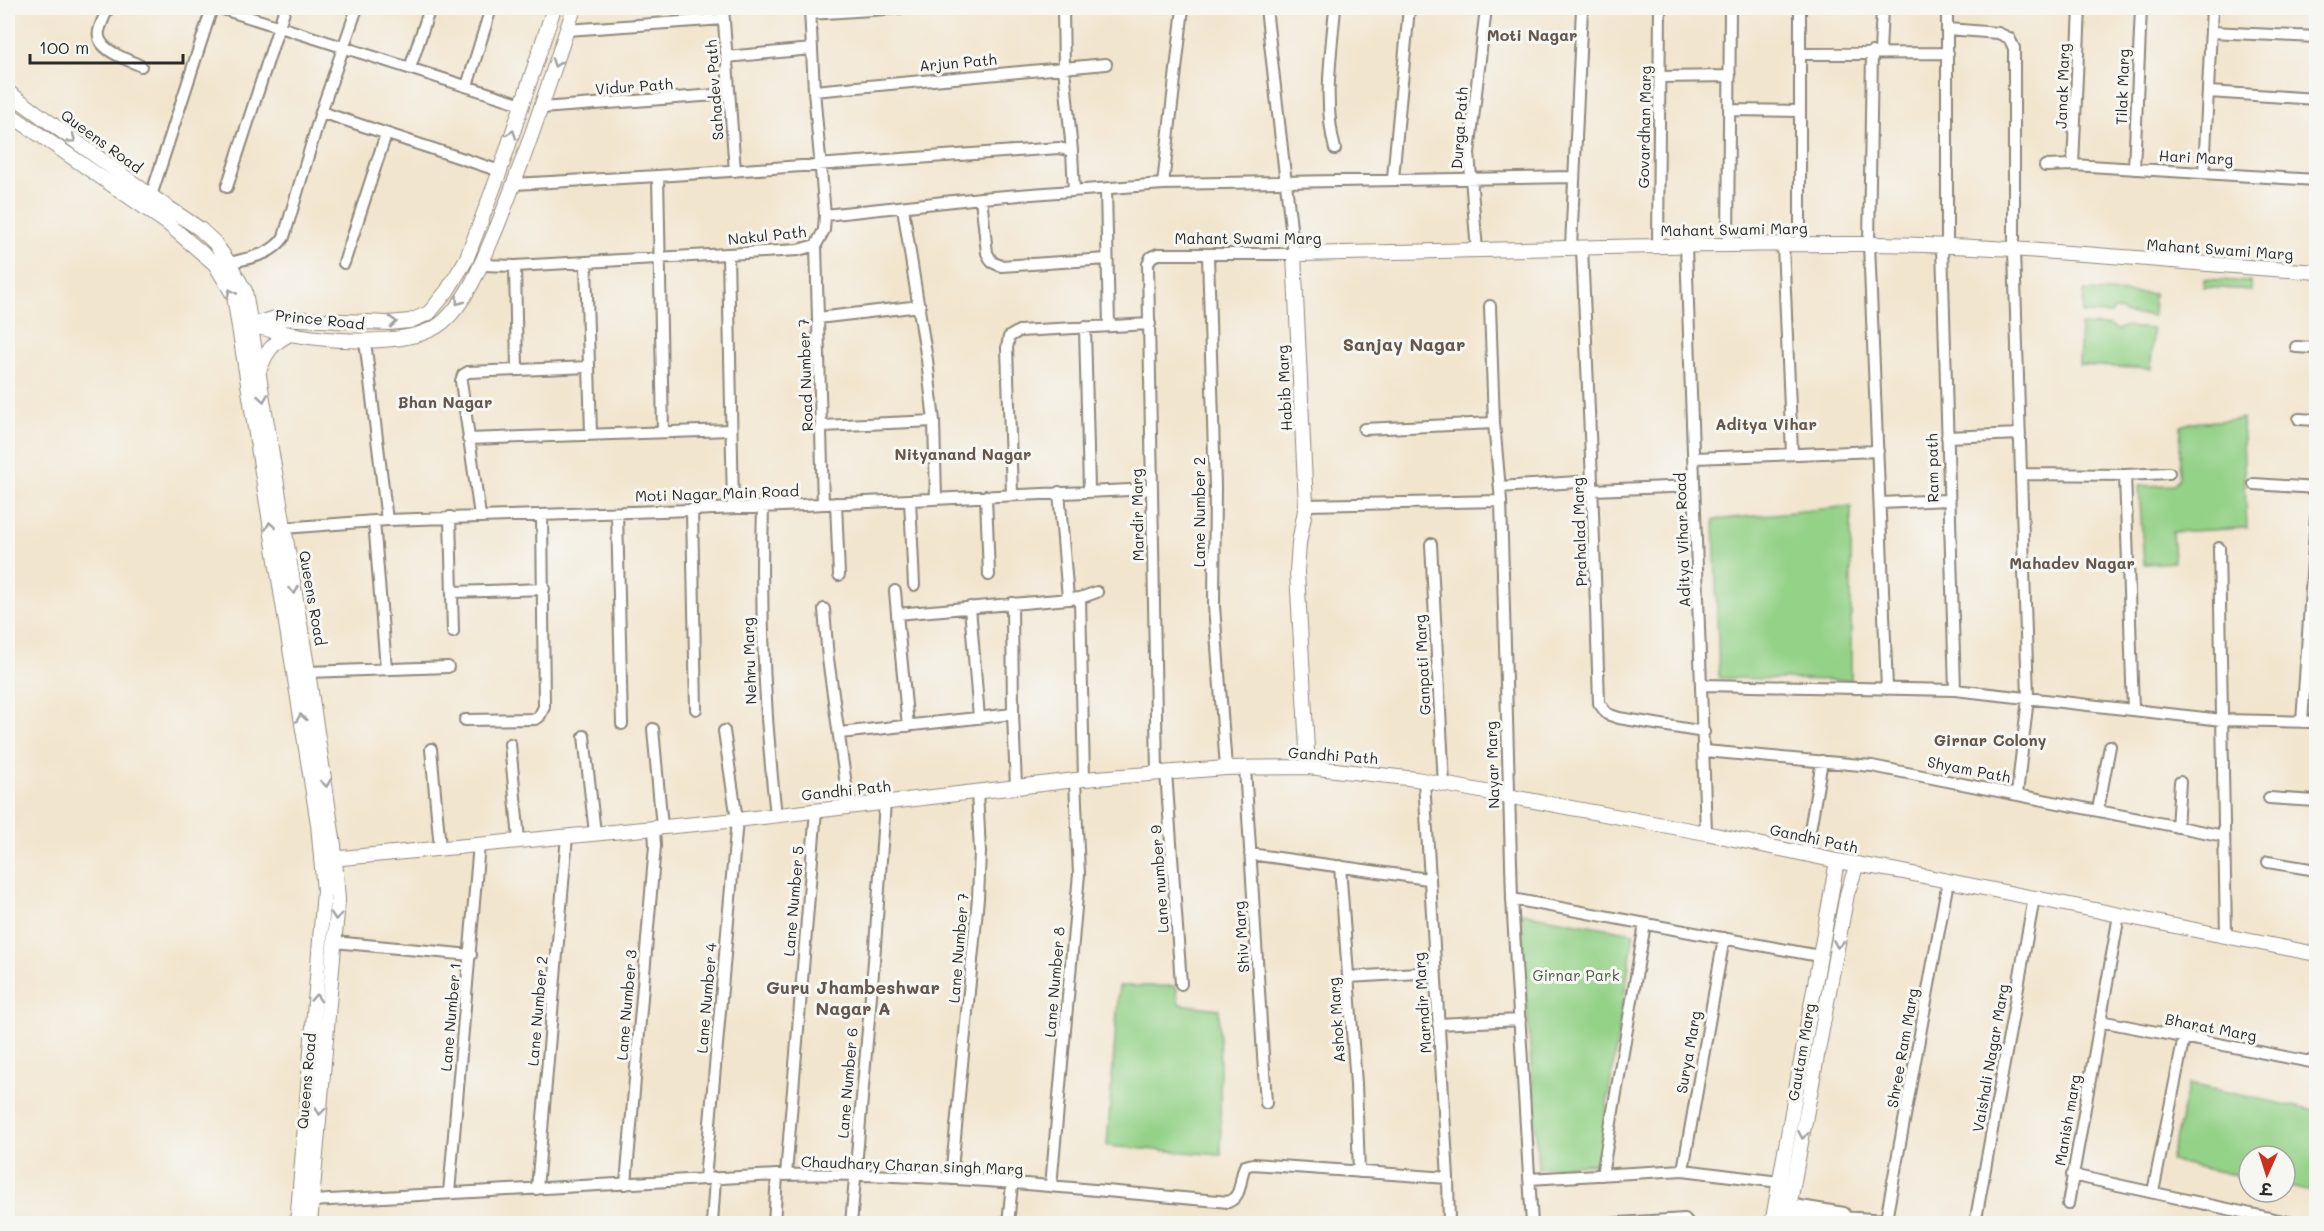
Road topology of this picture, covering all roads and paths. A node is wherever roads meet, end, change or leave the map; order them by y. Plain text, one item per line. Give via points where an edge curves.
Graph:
1 (108, 8) edge
2 (212, 8) edge
3 (220, 8) edge
4 (285, 8) edge
5 (357, 8) edge
6 (430, 8) edge
7 (491, 8) edge
8 (554, 8) edge
9 (574, 8) edge
10 (901, 8) edge
11 (1063, 8) edge
12 (1183, 8) edge
13 (1266, 8) edge
14 (1335, 8) edge
15 (1409, 8) edge
16 (1486, 8) edge
17 (1582, 8) edge
18 (1660, 8) edge
19 (1731, 8) edge
20 (1800, 8) edge
21 (1882, 8) edge
22 (1947, 8) edge
23 (2080, 8) edge
24 (2141, 8) edge
25 (2212, 8) edge
26 (810, 11) edge
27 (724, 13) edge
28 (278, 27) junction
29 (1948, 29) junction
30 (567, 30) junction
31 (2211, 32) junction
32 (2316, 37) edge
33 (344, 47) junction
34 (812, 49) junction
35 (1876, 52) junction
36 (1948, 52) junction
37 (1801, 54) junction
38 (726, 57) junction
39 (1106, 64) dead end
40 (141, 66) dead end
41 (410, 68) junction
42 (1064, 68) junction
43 (1730, 76) junction
44 (1660, 77) junction
45 (466, 86) junction
46 (814, 91) junction
47 (8, 92) edge
48 (2209, 92) junction
49 (729, 94) junction
50 (2316, 99) edge
51 (522, 104) junction
52 (541, 108) junction
53 (1729, 110) junction
54 (1800, 111) junction
55 (321, 112) junction
56 (8, 113) edge
57 (43, 118) junction
58 (35, 132) junction
59 (387, 134) junction
60 (1335, 149) dead end
61 (1072, 151) junction
62 (820, 165) junction
63 (2073, 165) junction
64 (2045, 166) dead end
65 (2134, 169) junction
66 (500, 171) junction
67 (735, 171) junction
68 (2204, 172) junction
69 (657, 176) junction
70 (1573, 177) junction
71 (1393, 178) junction
72 (1470, 178) junction
73 (1285, 180) junction
74 (2316, 180) edge
75 (1163, 183) junction
76 (514, 184) junction
77 (227, 187) dead end
78 (1106, 189) junction
79 (1074, 191) junction
80 (151, 196) junction
81 (981, 198) junction
82 (903, 208) junction
83 (825, 215) junction
84 (1728, 244) junction
85 (1869, 244) junction
86 (816, 245) junction
87 (1783, 245) junction
88 (1800, 245) junction
89 (1658, 246) junction
90 (1686, 246) junction
91 (1945, 246) junction
92 (1577, 248) junction
93 (2014, 250) junction
94 (1478, 251) junction
95 (1294, 254) junction
96 (728, 255) junction
97 (1208, 255) junction
98 (1151, 257) joint
99 (659, 258) junction
100 (1107, 259) junction
101 (230, 263) junction
102 (345, 263) dead end
103 (586, 263) junction
104 (481, 265) junction
105 (515, 266) junction
106 (2316, 272) edge
107 (247, 301) junction
108 (920, 306) junction
109 (1490, 306) dead end
110 (276, 318) junction
111 (818, 318) junction
112 (1150, 324) junction
113 (245, 326) junction
114 (1109, 326) junction
115 (1085, 327) junction
116 (292, 334) junction
117 (365, 341) junction
118 (2296, 347) dead end
119 (2316, 348) edge
120 (589, 367) junction
121 (517, 369) junction
122 (259, 371) junction
123 (2299, 419) dead end
124 (2316, 420) edge
125 (933, 421) junction
126 (1494, 423) junction
127 (822, 426) junction
128 (1364, 429) dead end
129 (731, 430) junction
130 (663, 432) junction
131 (2020, 434) junction
132 (591, 435) junction
133 (1947, 437) junction
134 (468, 439) junction
135 (1878, 451) junction
136 (1792, 453) junction
137 (1694, 458) junction
138 (2169, 473) dead end
139 (2021, 474) junction
140 (2125, 475) junction
141 (2254, 483) dead end
142 (1593, 485) junction
143 (1694, 486) junction
144 (1500, 487) junction
145 (2316, 488) edge
146 (1152, 489) junction
147 (1089, 490) junction
148 (1059, 492) junction
149 (1012, 494) junction
150 (986, 496) junction
151 (936, 498) junction
152 (910, 500) junction
153 (1948, 500) junction
154 (1501, 501) junction
155 (836, 503) junction
156 (1881, 503) junction
157 (823, 504) junction
158 (1306, 505) junction
159 (763, 506) junction
160 (733, 507) junction
161 (692, 510) junction
162 (617, 513) junction
163 (542, 515) junction
164 (480, 516) junction
165 (450, 517) junction
166 (2316, 517) edge
167 (387, 520) junction
168 (374, 521) junction
169 (284, 528) junction
170 (1431, 544) dead end
171 (2219, 548) dead end
172 (2315, 558) edge
173 (839, 575) dead end
174 (989, 575) dead end
175 (914, 585) dead end
176 (544, 589) junction
177 (896, 591) dead end
178 (453, 592) junction
179 (1097, 592) dead end
180 (1068, 598) junction
181 (1080, 598) junction
182 (1012, 603) junction
183 (970, 607) junction
184 (824, 609) dead end
185 (897, 614) junction
186 (453, 633) dead end
187 (448, 667) dead end
188 (386, 668) junction
189 (308, 672) junction
190 (1703, 684) junction
191 (1887, 689) junction
192 (1955, 690) junction
193 (2028, 698) junction
194 (696, 709) dead end
195 (2133, 709) junction
196 (1013, 714) junction
197 (979, 718) junction
198 (465, 720) dead end
199 (2222, 720) junction
200 (2302, 722) junction
201 (2316, 722) edge
202 (622, 724) dead end
203 (908, 726) junction
204 (653, 729) dead end
205 (724, 730) dead end
206 (1704, 732) junction
207 (840, 733) junction
208 (584, 736) dead end
209 (510, 744) dead end
210 (2110, 746) dead end
211 (431, 749) dead end
212 (1704, 751) junction
213 (1822, 761) junction
214 (1308, 767) junction
215 (1226, 768) junction
216 (1245, 768) junction
217 (1161, 772) junction
218 (1079, 779) junction
219 (1424, 781) junction
220 (2180, 782) dead end
221 (1444, 785) junction
222 (1016, 786) junction
223 (977, 791) junction
224 (2017, 794) junction
225 (1508, 797) junction
226 (2269, 798) dead end
227 (2316, 801) edge
228 (885, 802) junction
229 (849, 806) junction
230 (816, 810) junction
231 (2098, 810) junction
232 (776, 815) junction
233 (736, 820) junction
234 (658, 827) junction
235 (2177, 827) junction
236 (596, 833) junction
237 (1706, 833) junction
238 (567, 836) junction
239 (2224, 836) junction
240 (519, 840) junction
241 (479, 844) junction
242 (440, 848) junction
243 (1806, 853) junction
244 (1250, 854) junction
245 (328, 859) junction
246 (1837, 861) junction
247 (2268, 862) dead end
248 (1857, 864) junction
249 (1340, 866) junction
250 (2316, 870) edge
251 (1428, 879) junction
252 (1948, 881) junction
253 (2034, 898) junction
254 (1512, 899) junction
255 (2119, 915) junction
256 (1645, 924) junction
257 (2226, 935) junction
258 (1724, 939) junction
259 (334, 942) junction
260 (2316, 954) edge
261 (471, 955) junction
262 (1819, 956) junction
263 (1435, 972) junction
264 (1348, 977) junction
265 (1181, 984) dead end
266 (1521, 1020) junction
267 (2100, 1021) junction
268 (1438, 1024) junction
269 (2184, 1037) junction
270 (2316, 1063) edge
271 (1266, 1103) dead end
272 (1683, 1170) junction
273 (1359, 1172) junction
274 (781, 1175) junction
275 (854, 1175) junction
276 (1602, 1175) junction
277 (2072, 1175) junction
278 (1448, 1178) junction
279 (710, 1179) junction
280 (951, 1179) junction
281 (1529, 1179) junction
282 (1779, 1182) junction
283 (626, 1184) junction
284 (1012, 1184) junction
285 (1051, 1186) junction
286 (537, 1189) junction
287 (2153, 1192) junction
288 (449, 1193) junction
289 (312, 1201) junction
290 (2068, 1204) dead end
291 (1781, 1213) edge
292 (1886, 1220) junction
293 (1864, 1221) edge
294 (1648, 1222) edge
295 (2290, 1223) edge
296 (297, 1224) edge
297 (310, 1224) edge
298 (712, 1224) edge
299 (774, 1224) edge
300 (851, 1224) edge
301 (1008, 1224) edge
302 (1449, 1224) edge
303 (1532, 1224) edge
304 (1603, 1224) edge
305 (1689, 1224) edge
306 (1902, 1224) edge
307 (1975, 1224) edge

1 - 40 street via 98,39 102,46
2 - 80 street
3 - 28 street
4 - 28 street
5 - 33 street
6 - 41 street
7 - 45 street
8 - 51 street, Prince Road
9 - 30 street, Prince Road
10 - 26 street
11 - 42 street
12 - 75 street
13 - 73 street, Habib Marg
14 - 60 street via 1328,98
15 - 71 street
16 - 72 street, Durga Path via 1471,130
17 - 70 street, Prahalad Marg
18 - 44 street, Govardhan Marg
19 - 43 street
20 - 37 street
21 - 35 street
22 - 29 street, Ram path
23 - 63 street, Janak Marg
24 - 65 street, Tilak Marg
25 - 31 street
26 - 34 street, Nakul Path
27 - 30 street
27 - 38 street, Sahadev Path
28 - 33 street
28 - 77 street
29 - 36 street, Ram path
29 - 93 street via 1998,33 2009,38 2014,48
30 -> 52 street, Prince Road
31 - 32 street
31 - 48 street
33 - 41 street
33 - 55 street
34 - 38 street
34 - 46 street, Nakul Path
35 - 36 street
35 - 37 street
35 - 85 street
36 - 91 street, Ram path
37 - 54 street
38 - 49 street, Sahadev Path
39 - 42 street, Arjun Path
41 - 45 street
42 - 46 street, Arjun Path
42 - 61 street
43 - 44 street
43 - 53 street
44 - 89 street, Govardhan Marg
45 - 51 street
46 - 62 street, Nakul Path
47 - 57 street, Queens Road
48 - 50 street
48 - 68 street
49 - 52 street, Vidur Path
49 - 67 street, Sahadev Path
66 -> 51 street, Prince Road
52 - 76 street, Prince Road
53 - 54 street
53 - 84 street
54 - 88 street
55 - 59 street
55 - 101 street via 284,237 267,254
56 - 58 street, Queens Road
57 - 58 street
57 -> 80 street, Queens Road
113 -> 58 street, Queens Road via 234,296 215,264 167,222
59 - 66 street
59 - 102 street
61 - 62 street via 1059,148
61 - 79 street
62 - 67 street
62 - 83 street, Nakul Path
63 - 64 street, Hari Marg
63 - 65 street, Hari Marg
65 - 68 street, Hari Marg
110 -> 66 street, Prince Road via 388,323 410,321 429,313 466,260
67 - 69 street
68 - 74 street, Hari Marg
69 - 76 street
69 - 99 street
70 - 72 street
70 - 92 street, Prahalad Marg
71 - 72 street
71 - 73 street
72 - 94 street, Durga Path
73 - 75 street
73 - 95 street, Habib Marg
75 - 78 street
76 - 104 street, Prince Road
78 - 79 street
78 - 100 street
79 - 81 street
80 - 101 street, Queens Road via 200,229
81 - 82 street
81 - 100 street via 987,253 992,262 1001,266
82 - 83 street
82 - 108 street
83 - 86 street, Nakul Path via 824,230
84 - 87 street, Mahant Swami Marg
84 - 90 street, Mahant Swami Marg
85 - 88 street, Mahant Swami Marg
85 - 91 street, Mahant Swami Marg
85 - 135 street
86 - 96 street, Nakul Path
86 - 111 street, Road Number 7
87 - 88 street, Mahant Swami Marg
87 - 136 street
89 - 90 street, Mahant Swami Marg
89 - 92 street, Mahant Swami Marg
90 - 137 street, Aditya Vihar Road
91 - 93 street, Mahant Swami Marg
91 - 133 street, Ram path
92 - 94 street, Mahant Swami Marg
92 - 142 street, Prahalad Marg
93 - 106 street, Mahant Swami Marg
93 - 131 street
94 - 95 street, Mahant Swami Marg
95 - 97 street, Mahant Swami Marg
95 - 158 street, Habib Marg
96 - 99 street, Nakul Path
96 - 129 street
97 - 98 street, Mahant Swami Marg
97 - 215 street, Lane Number 2 via 1215,487 1214,606
98 - 112 street, Mardir Marg
99 - 103 street, Nakul Path
99 - 130 street
100 - 114 street
101 - 107 street, Queens Road
103 - 105 street, Nakul Path
103 - 120 street
104 - 105 street, Nakul Path
104 -> 117 street, Prince Road via 462,299 442,322 417,336
105 - 121 street
107 - 110 street
107 - 113 street, Queens Road
108 - 111 street
108 - 125 street
109 - 126 street, Nayar Marg
110 - 113 street, Prince Road
111 - 127 street, Road Number 7
112 - 114 street
112 - 146 street, Mardir Marg
113 - 116 street, Prince Road
113 - 122 street, Queens Road
245 -> 113 street, Queens Road via 318,824
114 - 115 street
115 - 147 street
115 - 149 street via 1019,331 1009,337
116 - 117 street, Prince Road
116 - 122 street via 267,350
117 - 167 street
118 - 119 street
120 - 121 street
120 - 132 street
121 - 134 street via 463,375
122 -> 169 street, Queens Road
123 - 124 street
125 - 127 street
125 - 151 street
126 - 128 street
126 - 144 street, Nayar Marg
127 - 157 street, Road Number 7
129 - 130 street
129 - 160 street
130 - 132 street
131 - 133 street
131 - 139 street
132 - 134 street
133 - 153 street, Ram path
134 - 164 street
135 - 136 street
135 - 156 street
136 - 137 street
137 - 143 street, Aditya Vihar Road
138 - 140 street
139 - 140 street
139 - 193 street
140 - 195 street
141 - 145 street
142 - 143 street
142 - 144 street
142 - 206 street, Prahalad Marg via 1599,704 1606,714 1618,718
143 - 190 street, Aditya Vihar Road
144 - 154 street, Nayar Marg
146 - 147 street, Moti Nagar Main Road
146 - 217 street, Mardir Marg
147 - 148 street, Moti Nagar Main Road
148 - 149 street, Moti Nagar Main Road
148 - 180 street
149 - 150 street, Moti Nagar Main Road
150 - 151 street, Moti Nagar Main Road
150 - 174 street
151 - 152 street, Moti Nagar Main Road
152 - 155 street, Moti Nagar Main Road
152 - 175 street
153 - 156 street
153 - 192 street, Ram path
154 - 158 street
154 - 225 street, Nayar Marg
155 - 157 street, Moti Nagar Main Road
155 - 173 street
156 - 191 street
157 - 159 street, Moti Nagar Main Road
158 - 214 street, Habib Marg via 1297,572
159 - 160 street, Moti Nagar Main Road
159 - 232 street, Nehru Marg via 762,646
160 - 161 street, Moti Nagar Main Road
161 - 162 street, Moti Nagar Main Road
161 - 194 street
162 - 163 street, Moti Nagar Main Road
162 - 202 street
163 - 164 street, Moti Nagar Main Road
163 - 176 street
164 - 165 street, Moti Nagar Main Road
165 - 167 street, Moti Nagar Main Road
165 - 178 street
166 - 172 street
167 - 168 street, Moti Nagar Main Road
168 - 169 street, Moti Nagar Main Road
168 - 188 street
169 -> 189 street, Queens Road
170 - 221 street, Ganpati Marg
171 - 199 street
172 - 200 street
176 - 178 street
176 - 198 street via 542,713 535,719
177 - 185 street
178 - 186 street
179 - 181 street
180 - 181 street
180 - 182 street
181 - 218 street, Lane Number 8
182 - 183 street
182 - 196 street
183 - 185 street
183 - 197 street
184 - 207 street
185 - 203 street
187 - 188 street
188 - 189 street
189 -> 245 street, Queens Road via 333,832
190 - 191 street
190 - 206 street, Aditya Vihar Road
191 - 192 street
192 - 193 street
193 - 195 street
193 - 224 street
195 - 199 street
196 - 197 street
196 - 222 street
197 - 203 street
199 - 200 street
199 - 239 street
200 - 201 street
203 - 207 street
204 - 234 street, Lane Number 3
205 - 233 street, Lane Number 4
206 - 212 street, Aditya Vihar Road
207 - 229 street
208 - 236 street
209 - 240 street
210 - 231 street
211 - 242 street
212 - 213 street, Shyam Path
212 - 237 street, Aditya Vihar Road
213 - 224 street, Shyam Path via 1872,766
213 - 243 street
214 - 216 street, Gandhi Path
214 - 219 street, Gandhi Path
215 - 216 street, Gandhi Path
215 - 217 street, Gandhi Path
216 - 244 street, Shiv Marg
217 - 218 street, Gandhi Path
217 - 265 street, Lane number 9
218 - 222 street, Gandhi Path
218 - 285 street, Lane Number 8 via 1079,874
219 - 221 street, Gandhi Path
219 - 251 street, Marndir Marg
220 - 235 street
221 - 225 street, Gandhi Path
222 - 223 street, Gandhi Path
223 - 228 street, Gandhi Path
223 - 280 street, Lane Number 7 via 978,898
224 - 231 street, Shyam Path
225 - 237 street, Gandhi Path
225 - 254 street, Nayar Marg
226 - 227 street
228 - 229 street, Gandhi Path
228 - 275 street, Lane Number 6
229 - 230 street, Gandhi Path
230 - 232 street, Gandhi Path
230 - 274 street, Lane Number 5
231 - 235 street, Shyam Path
232 - 233 street, Gandhi Path
233 - 234 street, Gandhi Path
233 - 279 street, Lane Number 4
234 - 236 street, Gandhi Path
234 - 283 street, Lane Number 3
235 - 239 street, Shyam Path
236 - 238 street, Gandhi Path
237 - 243 street, Gandhi Path
238 - 240 street, Gandhi Path
238 - 286 street, Lane Number 2
239 - 257 street
240 - 241 street, Gandhi Path
241 - 242 street, Gandhi Path
241 - 261 street, Lane Number 1
242 - 245 street, Gandhi Path
243 - 246 street, Gandhi Path
244 - 249 street
244 - 271 street, Shiv Marg
245 -> 259 street, Queens Road via 338,900
296 -> 245 street, Queens Road
246 - 248 street, Gandhi Path
246 - 262 street, Gautam Marg
247 - 250 street
248 - 252 street, Gandhi Path
248 -> 291 street, Gautam Marg via 1849,886
249 - 251 street
249 - 264 street, Ashok Marg
251 - 263 street, Marndir Marg
252 - 253 street, Gandhi Path
252 - 292 street, Shree Ram Marg
253 - 255 street, Gandhi Path
253 - 307 street, Vaishali Nagar Marg
254 - 256 street
254 - 266 street, Nayar Marg
255 - 257 street, Gandhi Path
255 - 267 street, Manish marg
256 - 258 street
256 - 276 street
257 - 260 street, Gandhi Path
258 - 262 street
258 - 272 street, Surya Marg
259 - 261 street
259 -> 289 street, Queens Road
261 - 288 street, Lane Number 1
262 - 282 street, Gautam Marg
263 - 264 street
263 - 268 street, Marndir Marg
264 - 273 street, Ashok Marg
266 - 268 street
266 - 281 street, Nayar Marg
267 - 269 street, Bharat Marg
267 - 277 street, Manish marg
268 - 278 street, Marndir Marg
269 - 270 street, Bharat Marg
269 - 287 street
272 - 276 street
272 - 282 street
273 - 278 street, Chaudhary Charan singh Marg
273 - 285 street, Chaudhary Charan singh Marg via 1253,1164 1245,1166 1239,1193 1228,1202
274 - 275 street, Chaudhary Charan singh Marg
274 - 279 street, Chaudhary Charan singh Marg
274 - 299 street, Lane Number 5
275 - 280 street, Chaudhary Charan singh Marg
275 - 300 street, Lane Number 6
276 - 281 street
277 - 287 street, Manish marg
277 - 290 street
278 - 302 street, Marndir Marg
279 - 283 street, Chaudhary Charan singh Marg
279 - 298 street, Lane Number 4
280 - 284 street, Chaudhary Charan singh Marg
281 - 303 street, Nayar Marg
282 - 291 street, Gautam Marg
283 - 286 street, Chaudhary Charan singh Marg
284 - 285 street, Chaudhary Charan singh Marg
284 - 301 street
286 - 288 street, Chaudhary Charan singh Marg
287 - 295 street, Manish marg
288 - 289 street, Chaudhary Charan singh Marg
289 - 297 street, Queens Road
291 - 293 street via 1829,1209
292 - 293 street
292 - 306 street
294 - 304 street
294 - 305 street via 1685,1219

